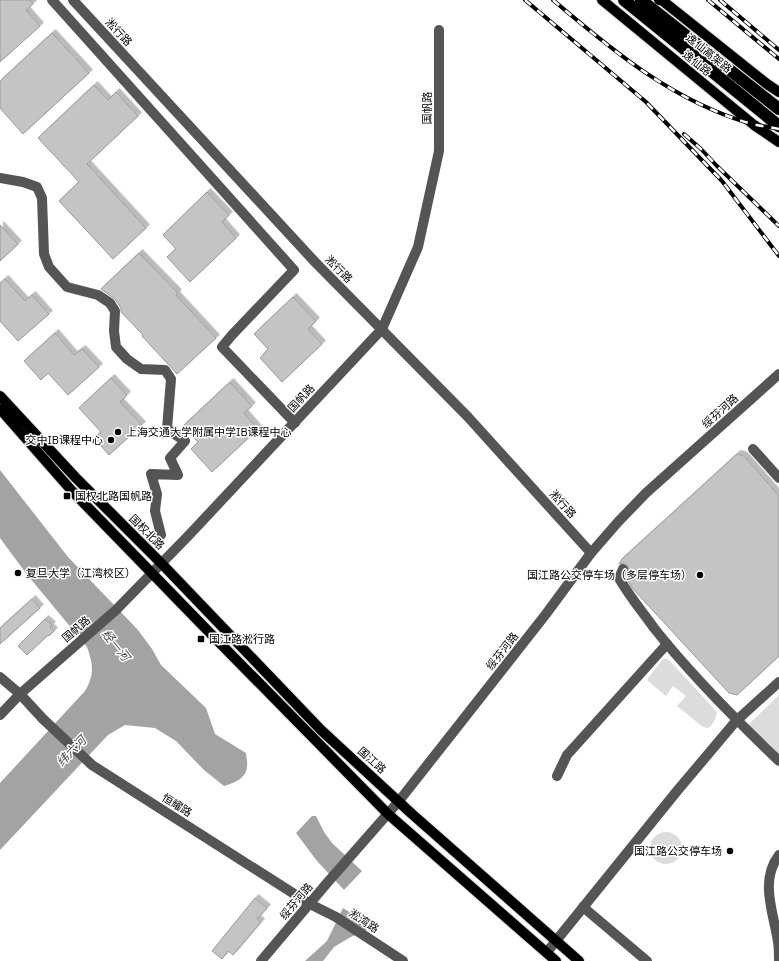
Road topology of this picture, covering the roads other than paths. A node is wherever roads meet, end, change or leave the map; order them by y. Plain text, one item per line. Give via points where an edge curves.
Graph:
1 (52, 0) edge
2 (73, 0) edge
3 (602, 0) edge
4 (624, 0) edge
5 (642, 0) edge
6 (650, 0) edge
7 (659, 0) edge
8 (439, 30) dead end
9 (767, 84) junction
10 (779, 87) edge
11 (779, 92) edge
12 (770, 98) junction
13 (779, 107) edge
14 (779, 126) edge
15 (779, 142) edge
16 (0, 178) edge
17 (382, 329) junction
18 (779, 374) edge
19 (0, 396) edge
20 (0, 409) edge
21 (295, 423) junction
22 (753, 449) dead end
23 (779, 478) edge
24 (161, 535) dead end
25 (591, 553) junction
26 (162, 564) junction
27 (623, 568) dead end
28 (152, 573) junction
29 (667, 644) junction
30 (0, 677) edge
31 (779, 682) edge
32 (20, 694) junction
33 (0, 715) edge
34 (736, 721) junction
35 (779, 761) edge
36 (557, 776) dead end
37 (399, 801) junction
38 (388, 814) junction
39 (454, 850) junction
40 (779, 855) edge
41 (444, 862) junction
42 (310, 904) junction
43 (583, 907) junction
44 (336, 917) joint
45 (555, 941) junction
46 (547, 952) junction
47 (261, 961) edge
48 (403, 961) edge
49 (556, 961) edge
50 (579, 961) edge
51 (647, 961) edge
52 (779, 961) edge

1 - 21 street via 294,270 222,347
2 - 17 street, 淞行路 via 304,250
3 - 15 main road, 逸仙路
4 - 14 highway, 逸仙高架路
5 - 13 highway, 逸仙高架路
6 - 12 main road, 逸仙路
7 - 9 main road
8 - 17 street, 国帆路 via 439,151 418,247
9 - 10 street
9 - 11 main road
9 - 12 main road
12 - 13 main road, 逸仙路
16 - 24 street via 37,187 42,198 44,254 49,267 67,287 98,295 110,303 115,311 116,347 127,359 141,369 166,370 171,379 167,429 185,441 170,458 178,475 151,474 157,494 155,511
17 - 21 street, 国帆路
17 - 25 street, 淞行路 via 468,417
18 - 25 street, 绥芬河路 via 646,493
19 - 26 main road, 国权北路 via 76,478
20 - 28 main road via 72,491
21 - 26 street, 国帆路
22 - 23 street
25 - 37 street, 绥芬河路
26 - 28 street, 国帆路
26 - 37 main road, 国江路 via 321,730
27 - 29 street via 619,578 626,592
28 - 32 street, 国帆路 via 116,610
28 - 38 main road
29 - 34 street
29 - 36 street via 567,755
30 - 32 street, 恒耀路
31 - 34 street
32 - 33 street, 国帆路
32 - 42 street, 恒耀路 via 92,765
34 - 35 street
34 - 43 street
37 - 38 street, 绥芬河路
37 - 39 main road, 国江路
38 - 41 main road
38 - 42 street, 绥芬河路
39 - 41 street
39 - 45 main road, 国江路
40 - 52 street via 774,861 769,892
41 - 46 main road
42 - 44 street, 恒耀路
42 - 47 street, 绥芬河路
43 - 45 street
43 - 51 street
44 - 48 street, 淞湾路
45 - 46 street
45 - 50 main road, 国江路
46 - 49 main road

